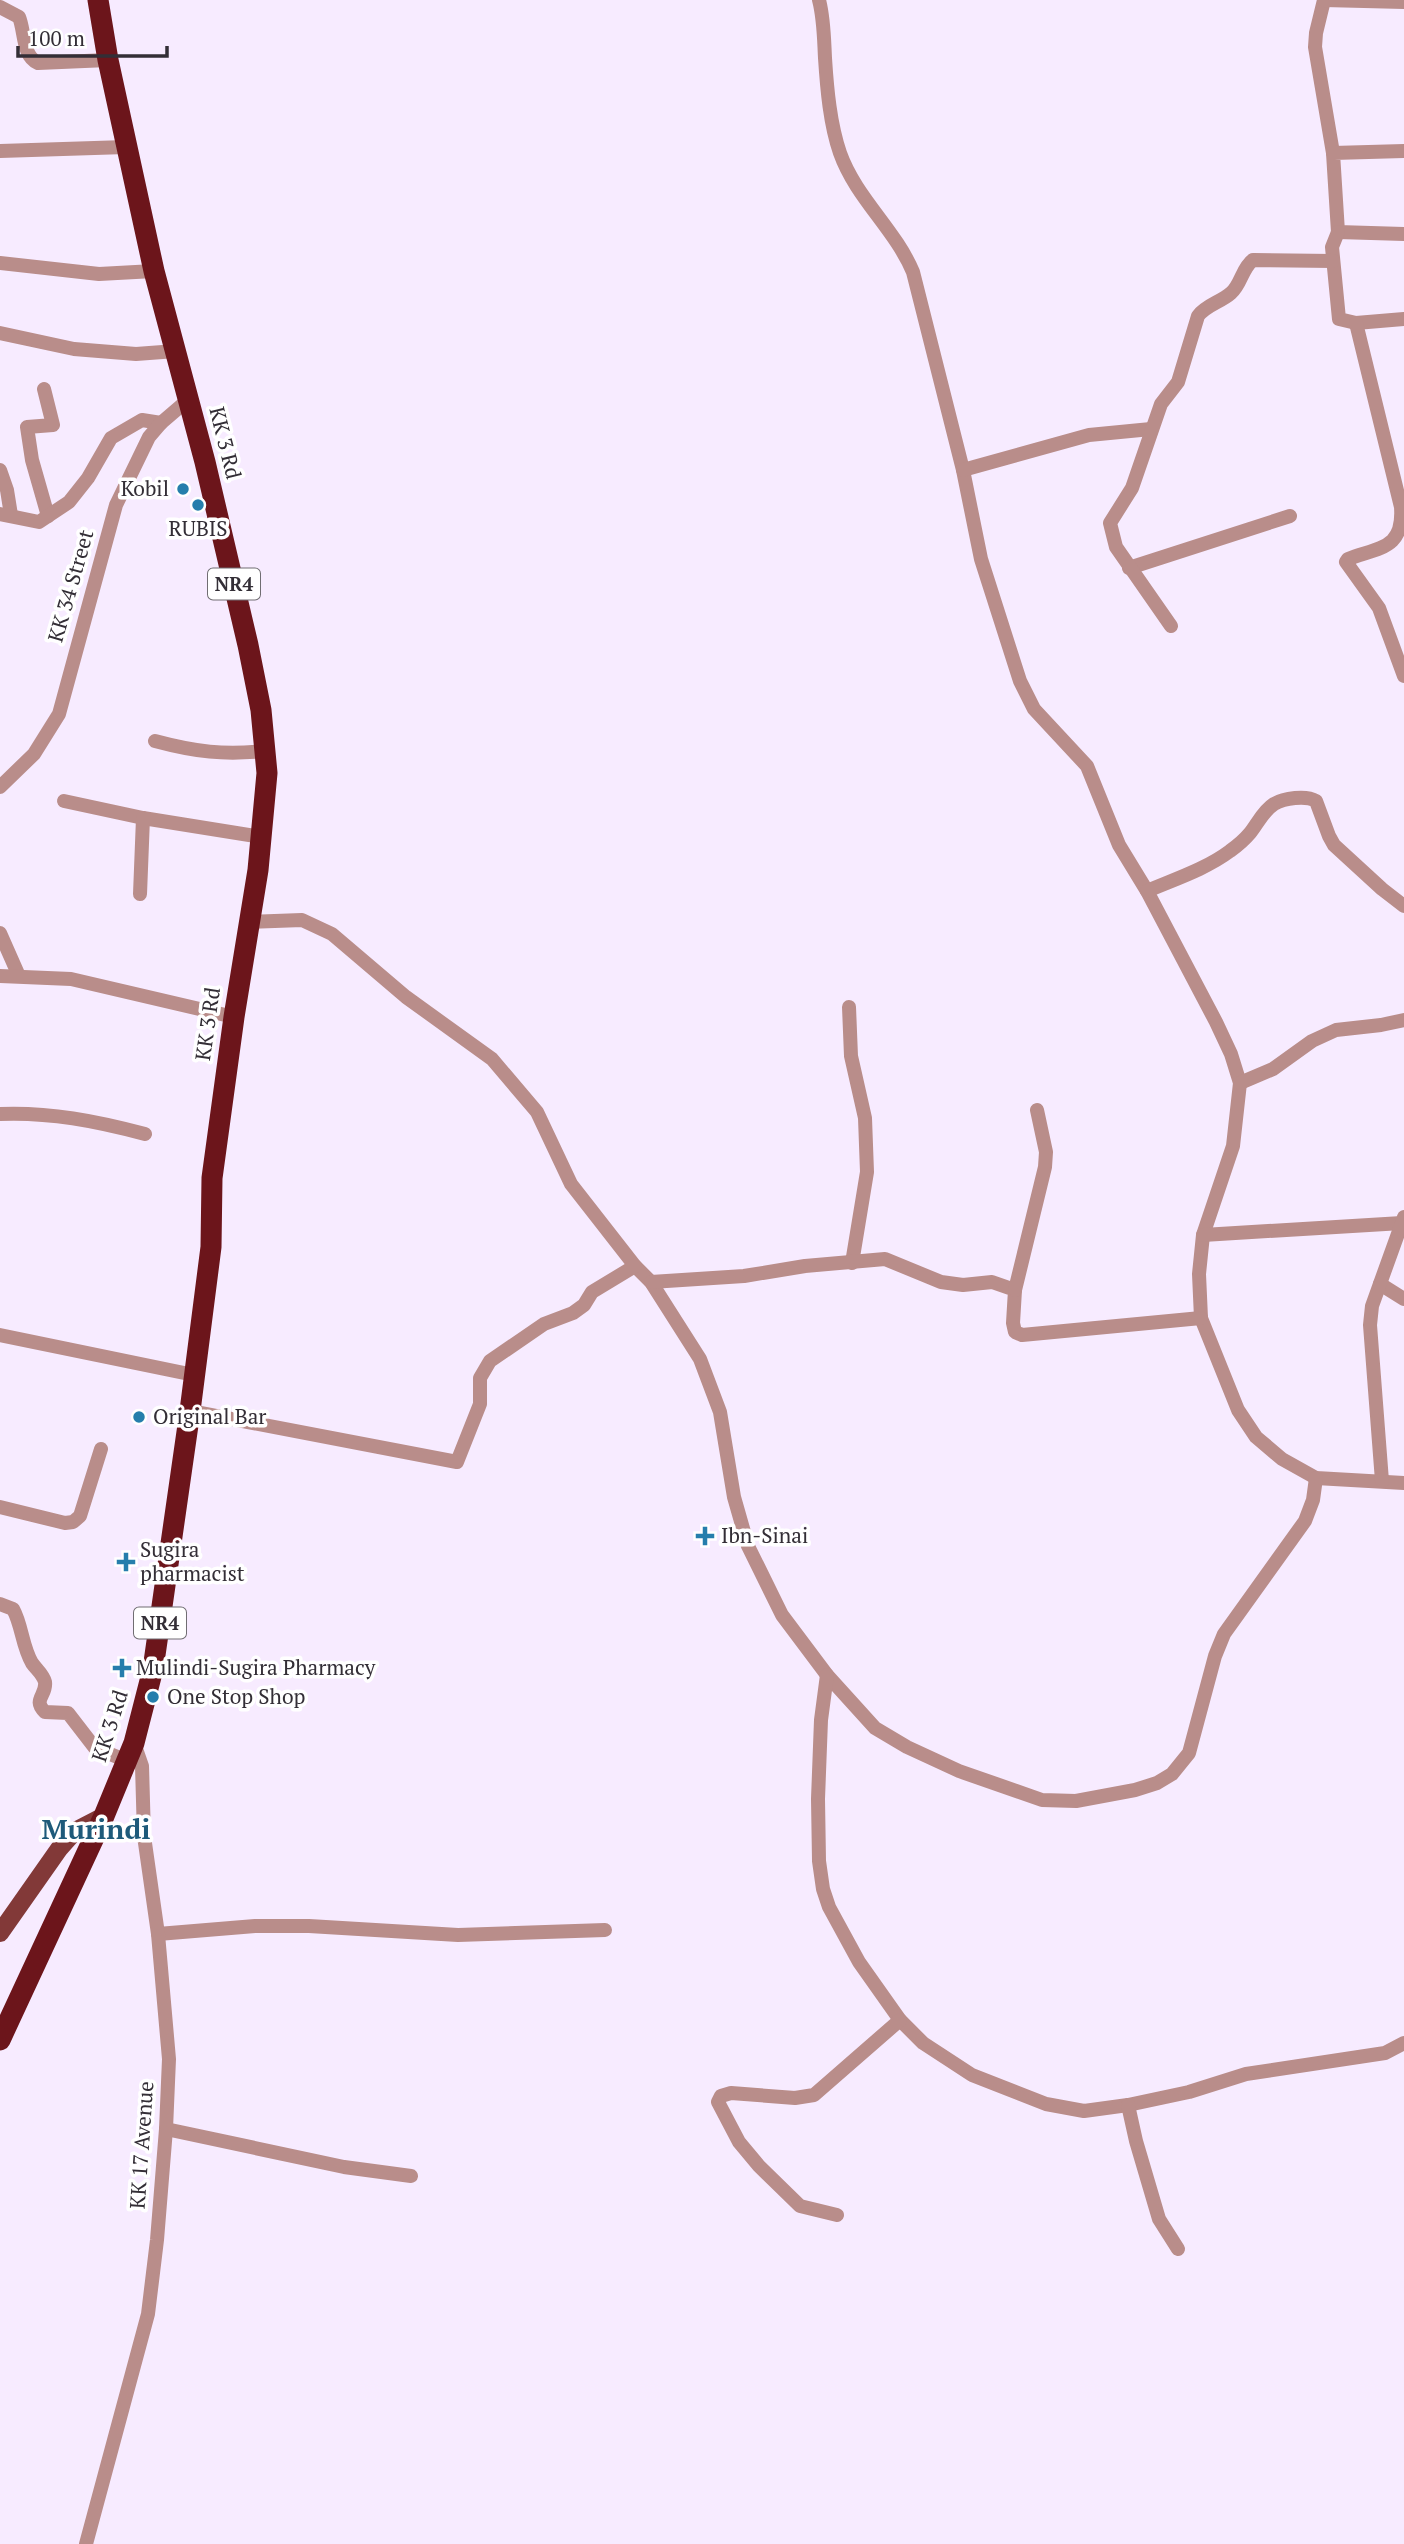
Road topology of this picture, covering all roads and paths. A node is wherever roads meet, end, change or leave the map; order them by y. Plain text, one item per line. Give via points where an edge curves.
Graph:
1 (98, 0) edge
2 (819, 0) edge
3 (1324, 0) edge
4 (1404, 2) edge
5 (0, 7) edge
6 (108, 60) junction
7 (126, 147) junction
8 (0, 151) edge
9 (1404, 151) edge
10 (1333, 153) junction
11 (1338, 232) junction
12 (1404, 234) edge
13 (1334, 261) junction
14 (0, 263) edge
15 (154, 271) junction
16 (1404, 319) edge
17 (1356, 323) junction
18 (0, 332) edge
19 (176, 351) junction
20 (44, 389) dead end
21 (188, 399) junction
22 (161, 423) junction
23 (1151, 429) junction
24 (0, 470) edge
25 (963, 470) junction
26 (5, 514) edge
27 (48, 516) junction
28 (1290, 516) dead end
29 (1129, 568) junction
30 (1171, 626) dead end
31 (1404, 676) edge
32 (155, 741) dead end
33 (266, 751) junction
34 (0, 787) edge
35 (64, 801) dead end
36 (143, 818) junction
37 (262, 837) junction
38 (1147, 891) junction
39 (140, 894) dead end
40 (1404, 906) edge
41 (249, 922) junction
42 (0, 933) edge
43 (0, 975) edge
44 (19, 976) junction
45 (849, 1007) dead end
46 (234, 1017) junction
47 (1404, 1020) edge
48 (1240, 1083) junction
49 (1037, 1110) dead end
50 (0, 1114) edge
51 (145, 1135) dead end
52 (1403, 1220) edge
53 (1203, 1235) junction
54 (852, 1263) junction
55 (635, 1266) junction
56 (651, 1282) junction
57 (1380, 1284) junction
58 (1015, 1290) junction
59 (1404, 1299) edge
60 (1200, 1318) junction
61 (0, 1335) edge
62 (194, 1375) junction
63 (190, 1412) junction
64 (101, 1449) dead end
65 (1316, 1478) junction
66 (1382, 1481) junction
67 (1404, 1483) edge
68 (0, 1507) edge
69 (0, 1604) edge
70 (827, 1675) junction
71 (130, 1752) junction
72 (104, 1816) junction
73 (605, 1930) dead end
74 (0, 1933) edge
75 (158, 1934) junction
76 (900, 2021) junction
77 (0, 2040) edge
78 (1404, 2043) edge
79 (1128, 2105) junction
80 (166, 2129) junction
81 (411, 2176) dead end
82 (837, 2215) dead end
83 (1178, 2249) dead end
84 (86, 2544) edge

1 - 6 highway, KK 3 Rd / NR4
2 - 25 street via 835,136 852,181 913,272
3 - 4 street
3 - 10 street via 1315,47
5 - 6 street via 19,17 28,53 37,64
6 - 7 highway, KK 3 Rd / NR4
7 - 8 street
7 - 15 highway, KK 3 Rd / NR4
9 - 10 street
10 - 11 street
11 - 12 street
11 - 13 street via 1332,247
13 - 17 street via 1337,314 1343,321
13 - 23 street via 1250,261 1233,292 1198,316 1178,382 1161,404
14 - 15 street via 99,274
15 - 19 highway, KK 3 Rd / NR4
16 - 17 street
17 - 31 street via 1403,523 1395,541 1346,562 1379,608
18 - 19 street via 74,349 136,354
19 - 21 highway, KK 3 Rd / NR4
20 - 27 street via 53,425 27,427
21 - 22 street, KK 34 Street
21 - 33 highway, KK 3 Rd / NR4 via 248,645
22 - 27 street via 142,420 111,438 69,502
22 - 34 street, KK 34 Street via 116,505 59,714 34,754
23 - 25 street via 1089,435
23 - 29 street via 1132,488 1110,523 1116,547
24 - 26 street via 7,490
25 - 38 street via 981,559 1020,681 1034,709 1087,766 1119,845
26 - 27 street via 39,522
28 - 29 street
29 - 30 street
32 - 33 street via 204,752
33 - 37 highway, KK 3 Rd / NR4
35 - 36 street
36 - 37 street
36 - 39 street
37 - 41 highway, KK 3 Rd / NR4
38 - 40 street via 1229,852 1272,805 1311,798 1334,845
38 - 48 street via 1221,1033
41 - 46 highway, KK 3 Rd / NR4
41 - 55 street via 302,920 332,933 406,997 492,1059 537,1112 571,1184
42 - 44 street
43 - 44 street
44 - 46 street via 71,979
45 - 54 street via 851,1056 865,1118 867,1172
46 - 62 highway, KK 3 Rd / NR4 via 212,1178 211,1247
47 - 48 street via 1336,1030 1273,1069
48 - 53 street via 1233,1146
49 - 58 street via 1045,1167
50 - 51 street via 74,1117
52 - 53 street
52 - 57 street
53 - 60 street
54 - 56 street
54 - 58 street via 885,1259 941,1282 992,1282
55 - 56 street
55 - 63 street via 592,1292 584,1305 544,1324 490,1361 480,1378 480,1404 457,1462
56 - 70 street via 687,1336 720,1412 734,1497 748,1546 782,1615
57 - 59 street
57 - 66 street via 1370,1325
58 - 60 street via 1013,1323 1015,1332 1022,1335
60 - 65 street via 1238,1410 1256,1437
61 - 62 street
62 - 63 highway, KK 3 Rd / NR4
63 - 71 highway, KK 3 Rd / NR4 via 153,1669
64 - 68 street via 80,1516 74,1522
65 - 66 street
65 - 70 street via 1305,1521 1224,1634 1189,1753 1172,1774 1157,1783 1076,1801 1042,1800 959,1771 885,1734
66 - 67 street
69 - 71 street via 13,1609 27,1652 43,1677 40,1708 68,1713 95,1748
70 - 76 street via 818,1798 824,1889 859,1962
71 - 72 highway, KK 3 Rd / NR4
71 - 75 street, KK 17 Avenue via 142,1766 144,1836
72 - 74 main road via 75,1831 59,1849
72 - 77 highway, KK 3 Rd / NR4
73 - 75 street via 458,1935 255,1926
75 - 80 street, KK 17 Avenue via 169,2059
76 - 79 street via 923,2043 972,2075 1046,2104 1084,2111
76 - 82 street via 814,2095 731,2093 718,2102 738,2142 800,2206
78 - 79 street via 1385,2053 1246,2074
79 - 83 street via 1159,2219
80 - 81 street via 344,2167
80 - 84 street, KK 17 Avenue via 148,2315

